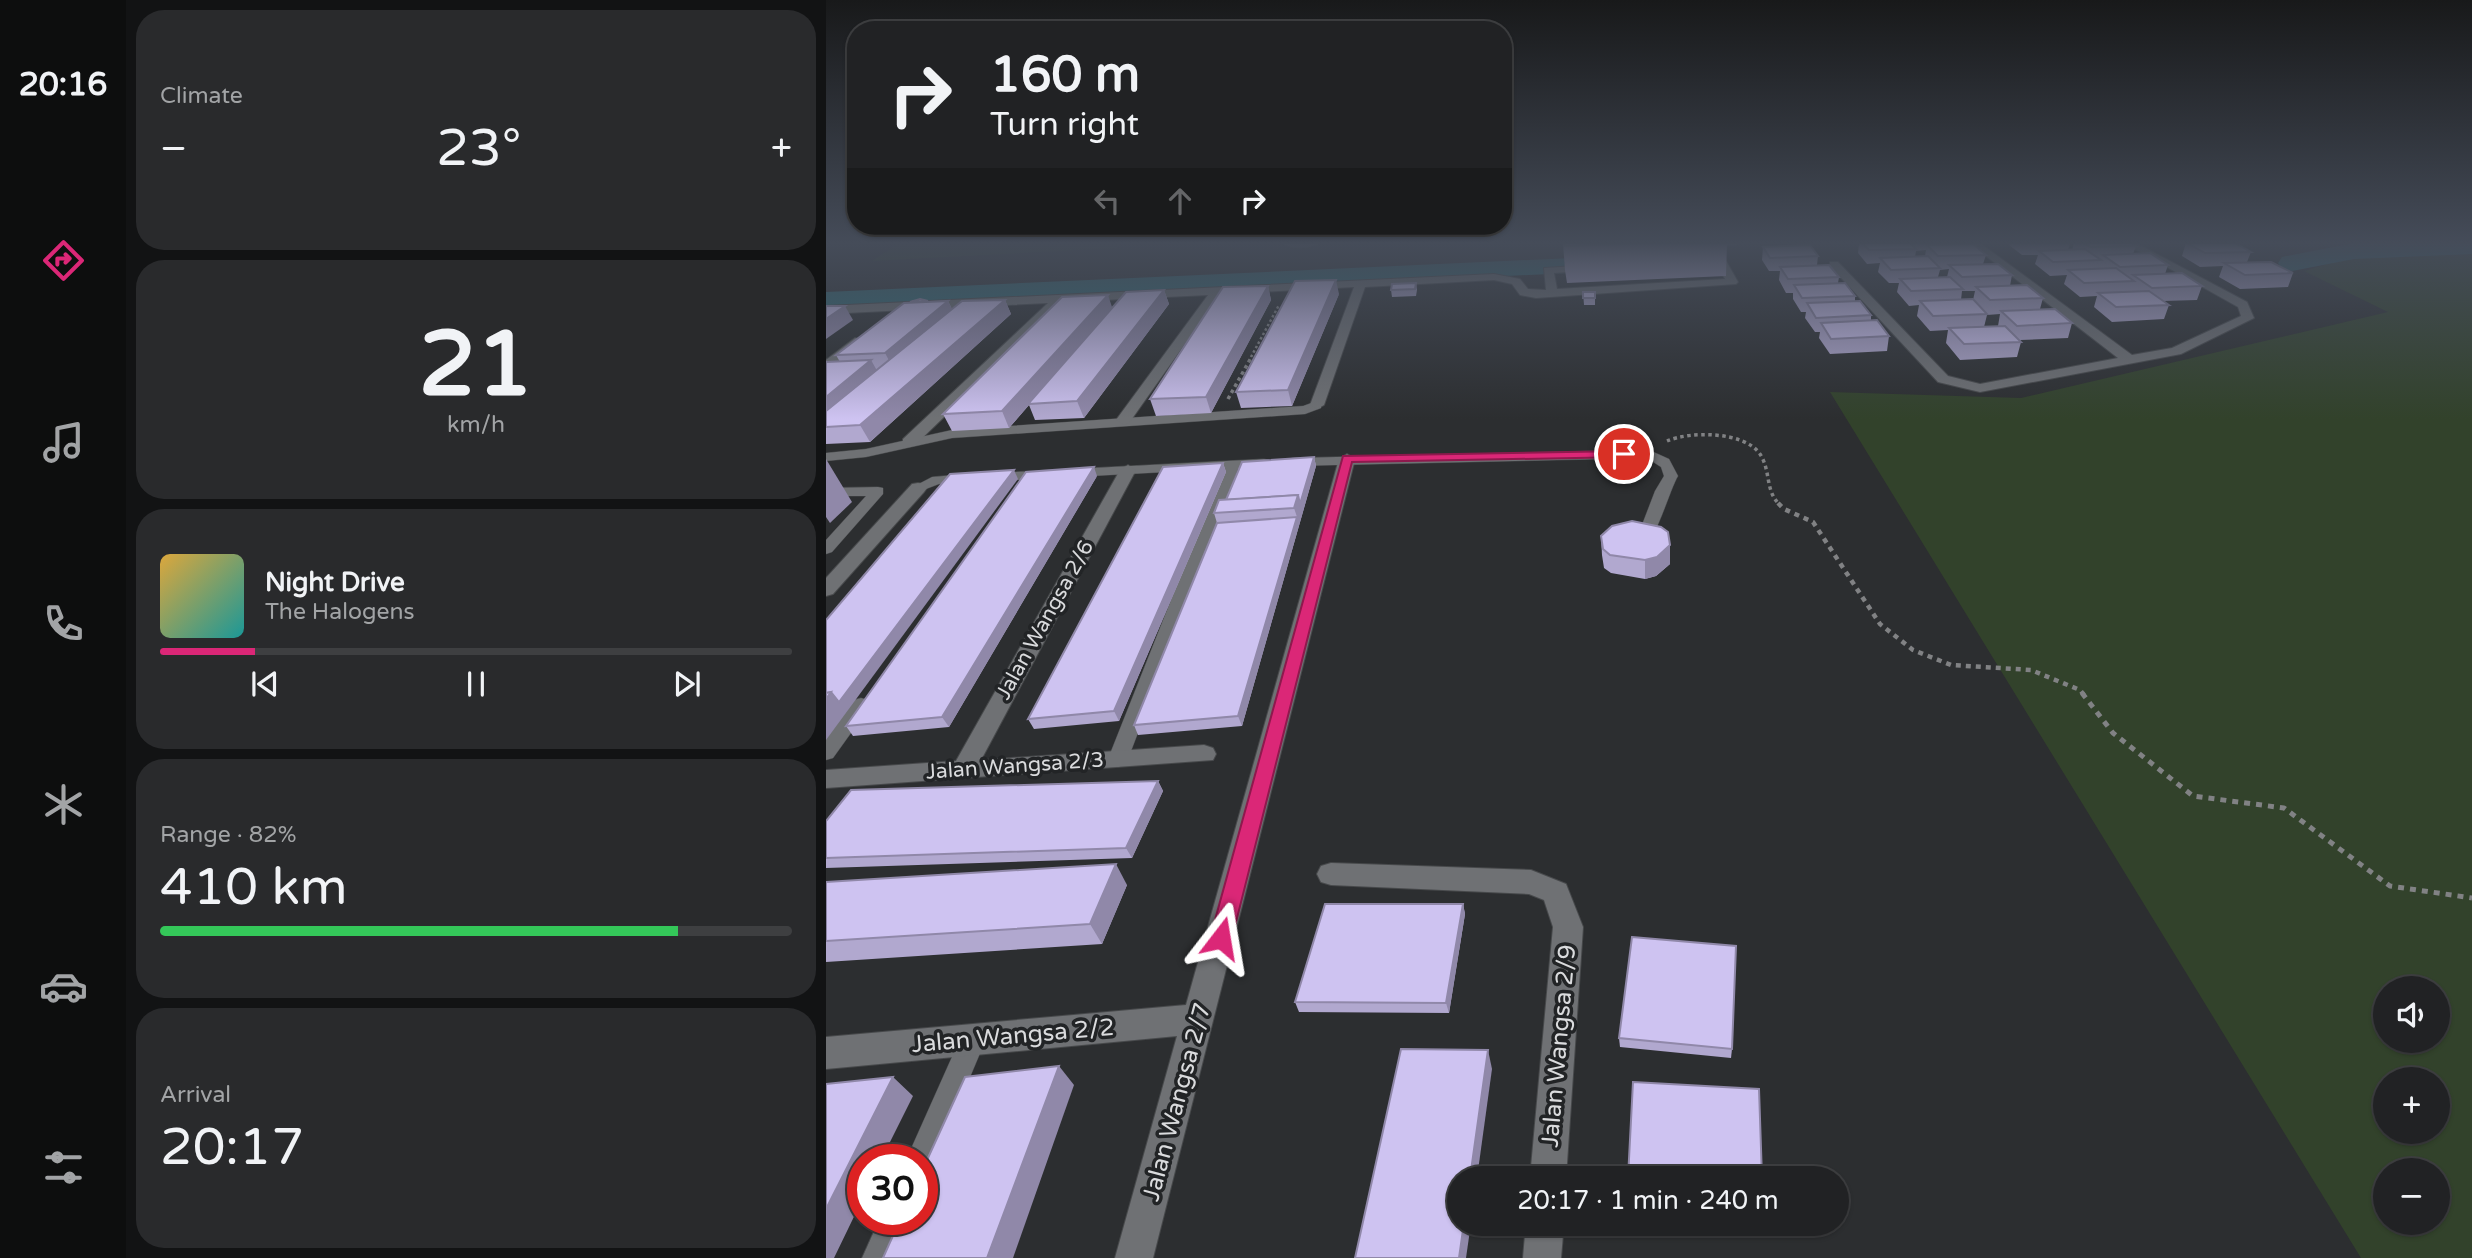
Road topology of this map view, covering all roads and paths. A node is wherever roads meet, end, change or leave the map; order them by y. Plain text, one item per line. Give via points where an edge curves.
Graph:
1 (965, 302) edge
2 (981, 302) edge
3 (1056, 302) edge
4 (1131, 302) edge
5 (1209, 302) edge
6 (1281, 302) edge
7 (1354, 302) edge
8 (1870, 302) edge
9 (2052, 302) edge
10 (2237, 302) edge
11 (910, 304) junction
12 (826, 310) edge
13 (1123, 311) edge
14 (962, 317) edge
15 (890, 319) edge
16 (869, 335) edge
17 (2130, 360) junction
18 (826, 366) edge
19 (1317, 405) joint
20 (1220, 414) junction
21 (1124, 420) junction
22 (909, 442) junction
23 (1649, 454) junction
24 (826, 457) edge
25 (1347, 459) junction
26 (1232, 465) junction
27 (1128, 470) junction
28 (1026, 475) junction
29 (918, 488) joint
30 (826, 492) edge
31 (1010, 497) edge
32 (1645, 538) edge
33 (826, 549) edge
34 (826, 590) edge
35 (874, 686) edge
36 (826, 753) edge
37 (1204, 754) dead end
38 (1118, 759) junction
39 (962, 770) junction
40 (865, 776) junction
41 (826, 779) edge
42 (849, 799) edge
43 (1331, 874) dead end
44 (2472, 898) edge
45 (1200, 1019) junction
46 (973, 1040) junction
47 (826, 1053) edge
48 (928, 1144) edge
49 (1549, 1166) edge
50 (888, 1235) edge
51 (1544, 1236) edge
52 (878, 1258) edge
53 (1134, 1258) edge
54 (1542, 1258) edge

1 - 11 street
2 - 14 lane
3 - 22 street
4 - 13 lane
5 - 21 street
6 - 20 path
7 - 19 street
8 - 17 street via 1944,379 1962,386 1980,388
9 - 17 street
10 - 17 street via 2248,318 2176,351
11 - 12 street
11 - 15 street
16 - 18 street
19 - 20 lane via 1305,410
20 - 21 lane
21 - 22 lane via 1021,425
22 - 24 lane
23 - 25 lane
23 - 32 lane via 1662,459 1671,475
23 - 44 path via 1681,435 1735,439 1759,452 1771,496 1784,509 1813,522 1880,624 1913,650 1951,665 2031,670 2080,690 2113,733 2193,796 2284,808 2390,886
25 - 26 lane
25 - 45 street, Jalan Wangsa 2/7
26 - 27 lane
26 - 38 lane
27 - 28 lane
27 - 39 street, Jalan Wangsa 2/6
28 - 29 lane via 937,480
28 - 31 lane
29 - 34 street
30 - 33 lane via 878,491
35 - 36 lane
37 - 38 street, Jalan Wangsa 2/3
38 - 39 street, Jalan Wangsa 2/3
39 - 40 street, Jalan Wangsa 2/3
40 - 41 street, Jalan Wangsa 2/3
40 - 42 street
43 - 49 street, Jalan Wangsa 2/9 via 1531,882 1556,892 1568,927
45 - 46 street, Jalan Wangsa 2/2
45 - 53 street, Jalan Wangsa 2/7
46 - 47 street, Jalan Wangsa 2/2
46 - 48 lane
50 - 52 lane
51 - 54 street

